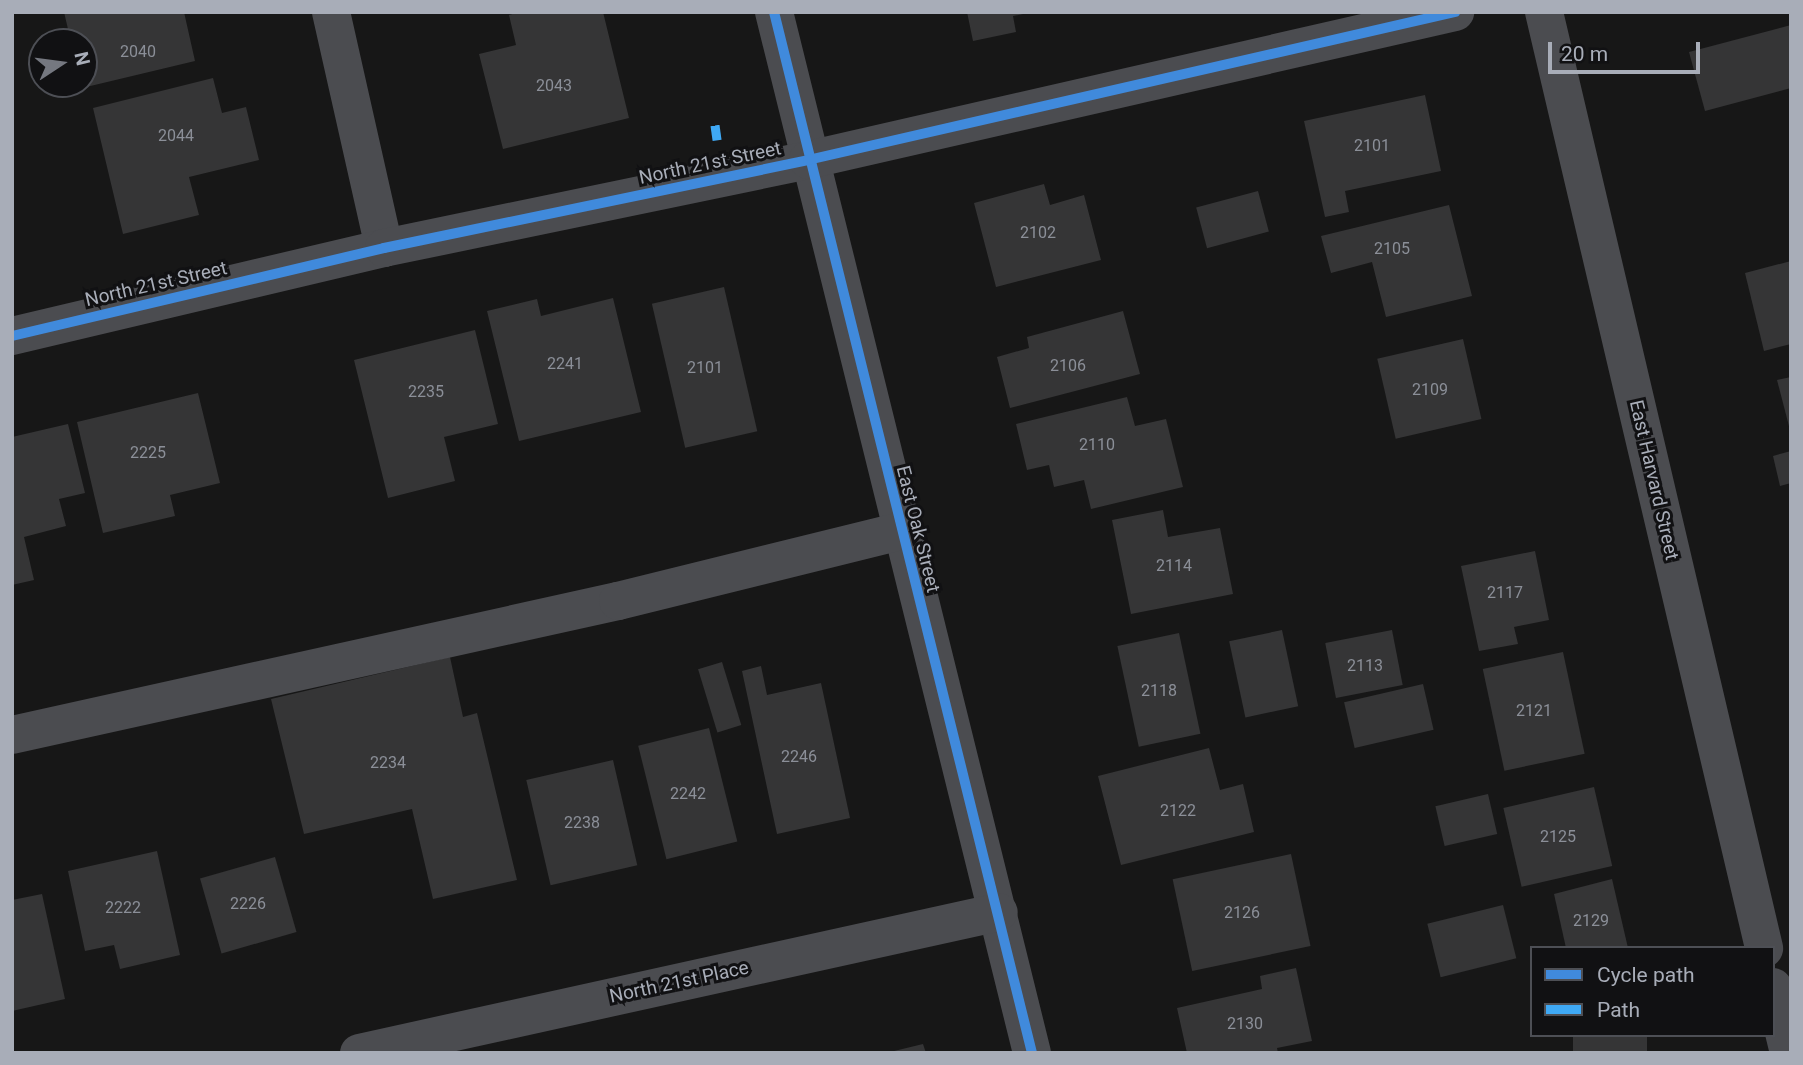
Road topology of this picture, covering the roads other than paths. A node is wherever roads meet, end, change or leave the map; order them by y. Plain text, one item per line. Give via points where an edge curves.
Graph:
1 (331, 12) edge
2 (774, 12) edge
3 (1455, 12) edge
4 (1544, 12) edge
5 (808, 160) junction
6 (384, 248) junction
7 (12, 336) edge
8 (900, 531) junction
9 (12, 734) edge
10 (999, 912) junction
11 (1764, 946) edge
12 (1775, 995) edge
13 (359, 1053) edge
14 (1032, 1053) edge
15 (1789, 1053) edge

1 - 6 street
2 - 5 street, East Oak Street
3 - 5 street, North 21st Street
4 - 11 street, East Harvard Street
5 - 6 street, North 21st Street
5 - 8 street, East Oak Street
6 - 7 street, North 21st Street
8 - 9 street via 618,601
8 - 10 street, East Oak Street
10 - 13 street, North 21st Place
10 - 14 street, East Oak Street
12 - 15 street

